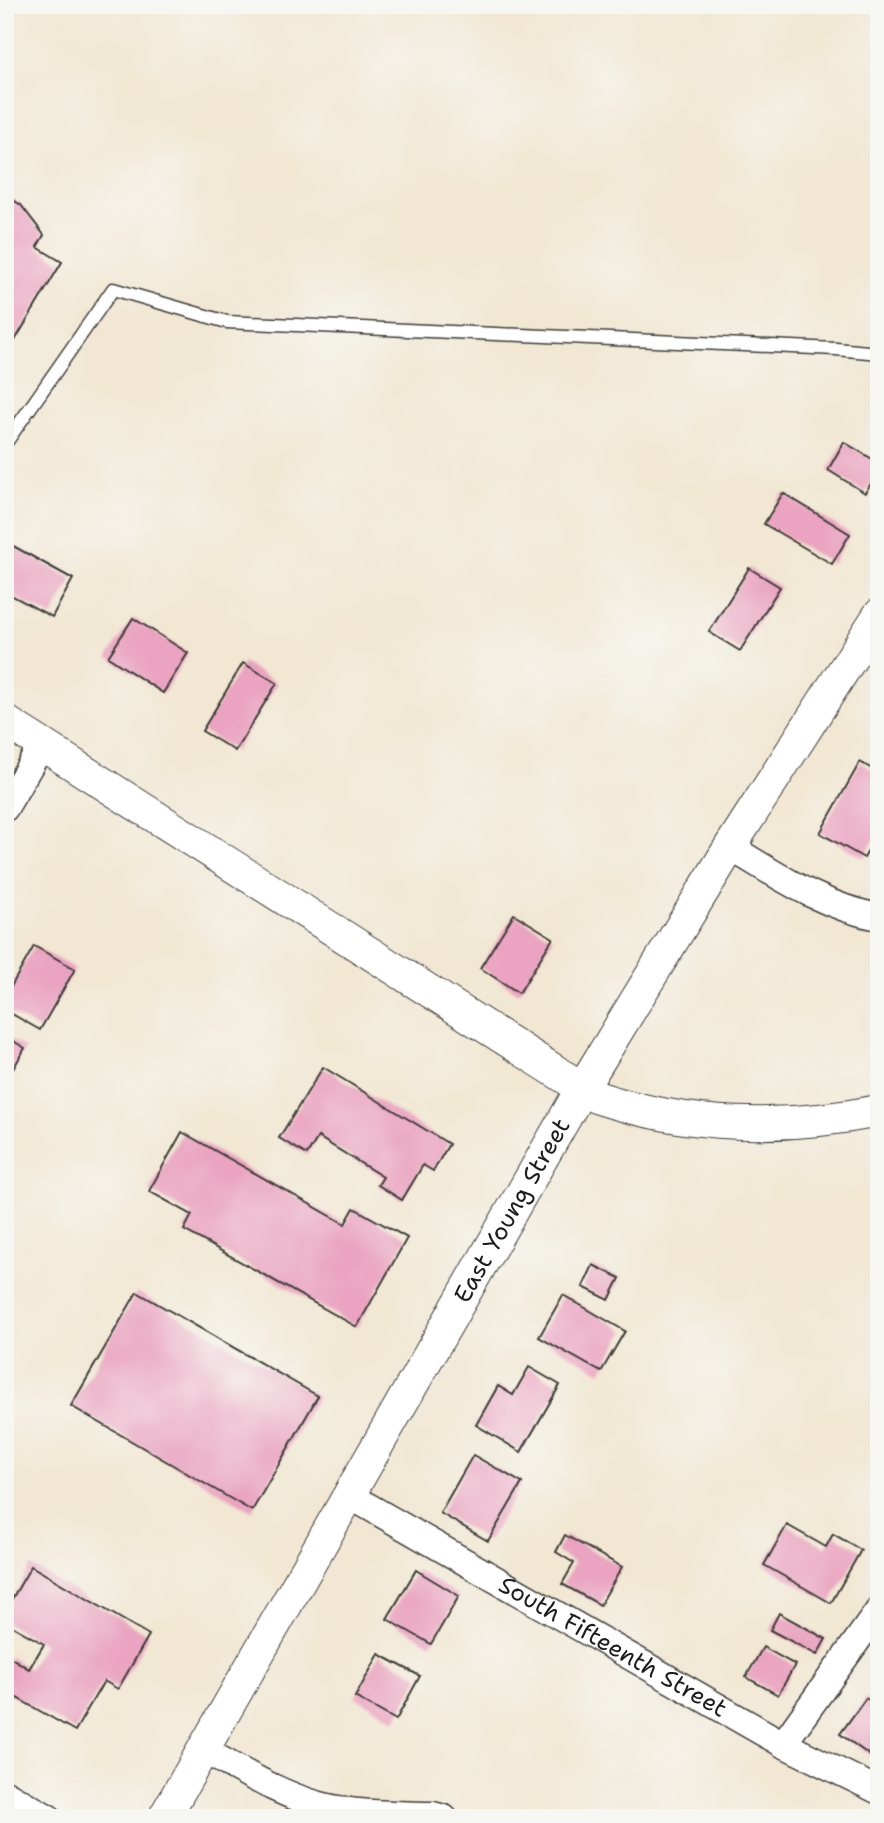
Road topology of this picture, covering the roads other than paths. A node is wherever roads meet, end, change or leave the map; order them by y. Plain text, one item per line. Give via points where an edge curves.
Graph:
1 (879, 353) edge
2 (5, 444) edge
3 (879, 615) edge
4 (5, 721) edge
5 (42, 745) junction
6 (5, 808) edge
7 (730, 847) junction
8 (879, 916) edge
9 (581, 1090) junction
10 (879, 1111) edge
11 (350, 1496) junction
12 (879, 1610) edge
13 (783, 1744) junction
14 (203, 1750) junction
15 (879, 1791) edge
16 (5, 1793) edge
17 (48, 1818) edge
18 (164, 1818) edge
19 (444, 1818) edge

1 - 2 lane via 226,322 113,289
3 - 7 street, East Young Street
4 - 5 street
5 - 6 street
5 - 9 street
7 - 8 street via 824,901
7 - 9 street, East Young Street
9 - 10 street via 630,1108 733,1123 801,1123
9 - 11 street, East Young Street
11 - 13 street, South Fifteenth Street
11 - 14 street, East Young Street
12 - 13 street
13 - 15 street, South Fifteenth Street
14 - 18 street, East Young Street
14 - 19 street via 264,1783 321,1805
16 - 17 street

